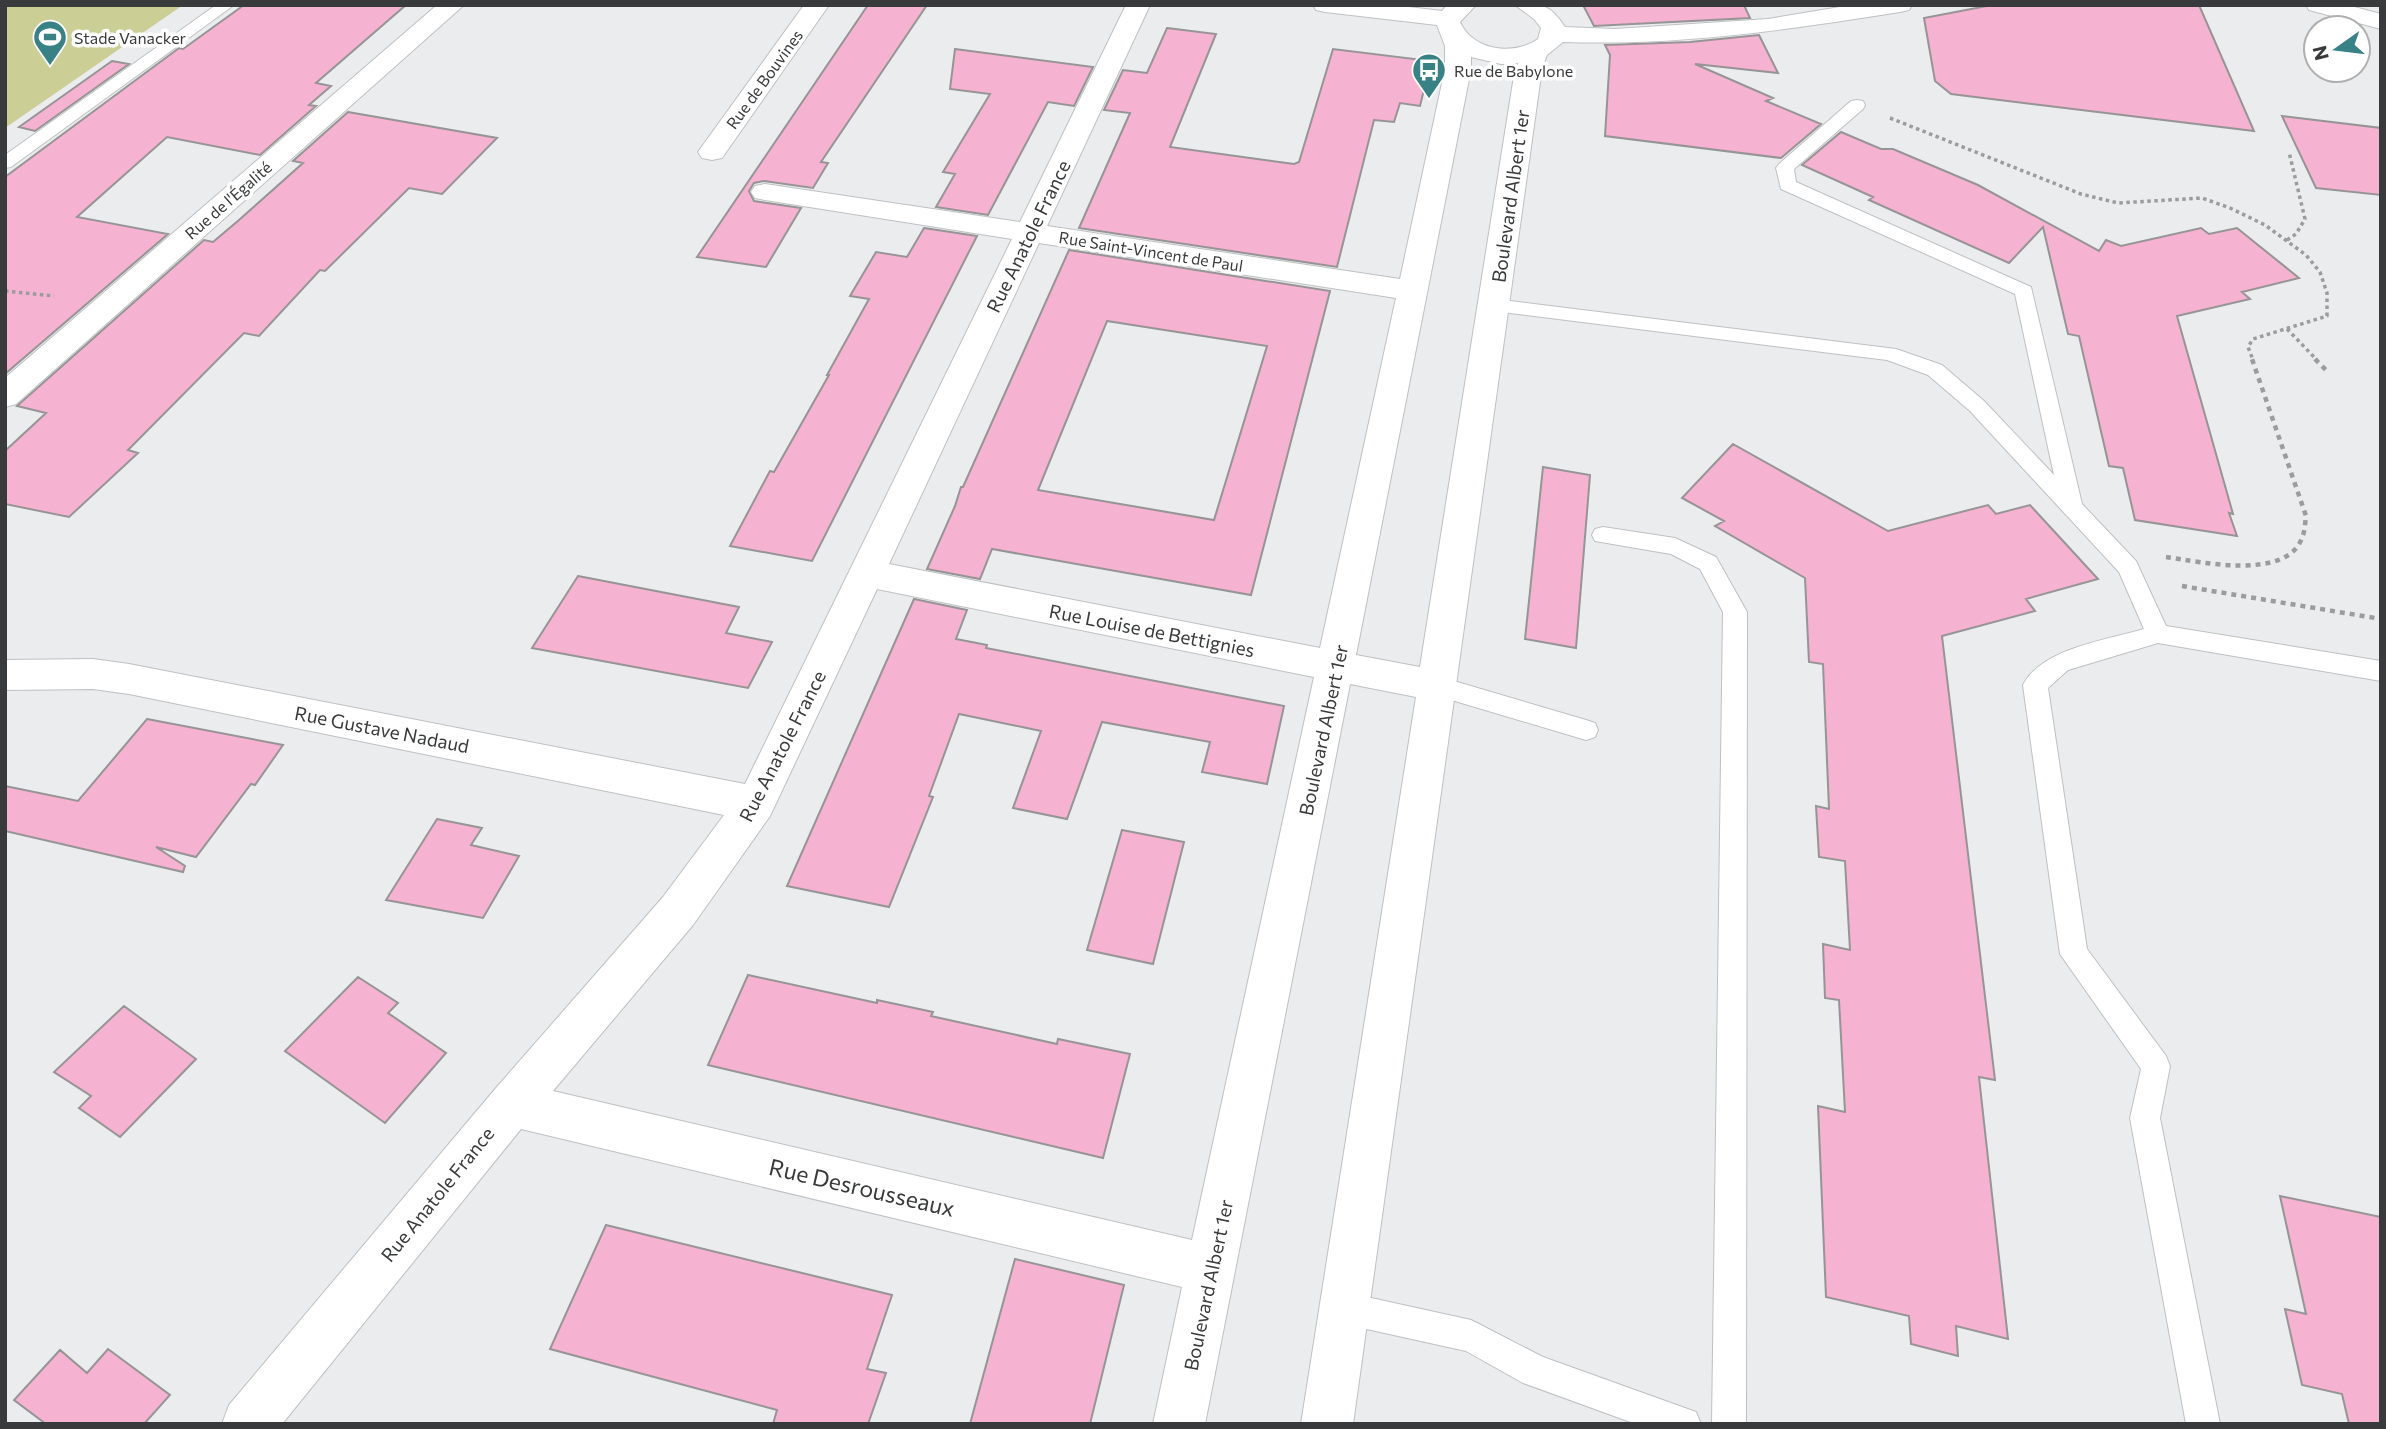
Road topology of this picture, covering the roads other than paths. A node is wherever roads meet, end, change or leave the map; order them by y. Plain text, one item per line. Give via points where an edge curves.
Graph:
1 (226, 5) edge
2 (452, 5) edge
3 (817, 5) edge
4 (1138, 5) edge
5 (1325, 5) edge
6 (1900, 5) edge
7 (2318, 5) edge
8 (1458, 14) edge
9 (1540, 22) edge
10 (2381, 22) edge
11 (1857, 104) road end
12 (712, 152) dead end
13 (5, 163) edge
14 (765, 192) dead end
15 (1029, 232) junction
16 (1414, 291) junction
17 (1494, 305) junction
18 (5, 396) edge
19 (2073, 511) junction
20 (1603, 535) dead end
21 (867, 573) junction
22 (2158, 634) junction
23 (1336, 667) junction
24 (2381, 671) edge
25 (5, 675) edge
26 (1437, 686) junction
27 (1586, 730) dead end
28 (756, 804) junction
29 (512, 1104) junction
30 (1212, 1269) junction
31 (1344, 1308) junction
32 (248, 1424) edge
33 (1179, 1424) edge
34 (1326, 1424) edge
35 (1685, 1424) edge
36 (1728, 1424) edge
37 (2203, 1424) edge

1 - 13 lane
2 - 18 street, Rue de l'Égalité
3 - 12 street, Rue de Bouvines
4 - 15 street, Rue Anatole France
5 - 8 street
6 - 9 street via 1769,26 1615,36
7 - 10 street
8 - 9 street via 1471,49 1491,55 1513,56
8 - 16 street, Boulevard Albert 1er via 1458,69
9 - 17 street, Boulevard Albert 1er via 1526,82
11 - 19 lane via 1785,168 1787,185 2024,291
14 - 15 street, Rue Saint-Vincent de Paul
15 - 16 street, Rue Saint-Vincent de Paul
15 - 21 street, Rue Anatole France
16 - 23 street, Boulevard Albert 1er
17 - 19 lane via 1889,354 1935,370 1977,406
17 - 26 street, Boulevard Albert 1er
19 - 22 lane via 2128,567
20 - 36 lane via 1675,546 1709,563 1735,612
21 - 23 street, Rue Louise de Bettignies
21 - 28 street, Rue Anatole France
22 - 24 lane
22 - 37 lane via 2060,663 2035,685 2074,954 2156,1066 2146,1118
23 - 26 street, Rue Louise de Bettignies
23 - 30 street, Boulevard Albert 1er
25 - 28 street, Rue Gustave Nadaud via 129,678
26 - 27 lane
26 - 31 street, Boulevard Albert 1er
28 - 29 street, Rue Anatole France via 678,911
29 - 30 street, Rue Desrousseaux
29 - 32 street, Rue Anatole France
30 - 33 street, Boulevard Albert 1er
31 - 34 street, Boulevard Albert 1er
31 - 35 lane via 1471,1336 1535,1371

